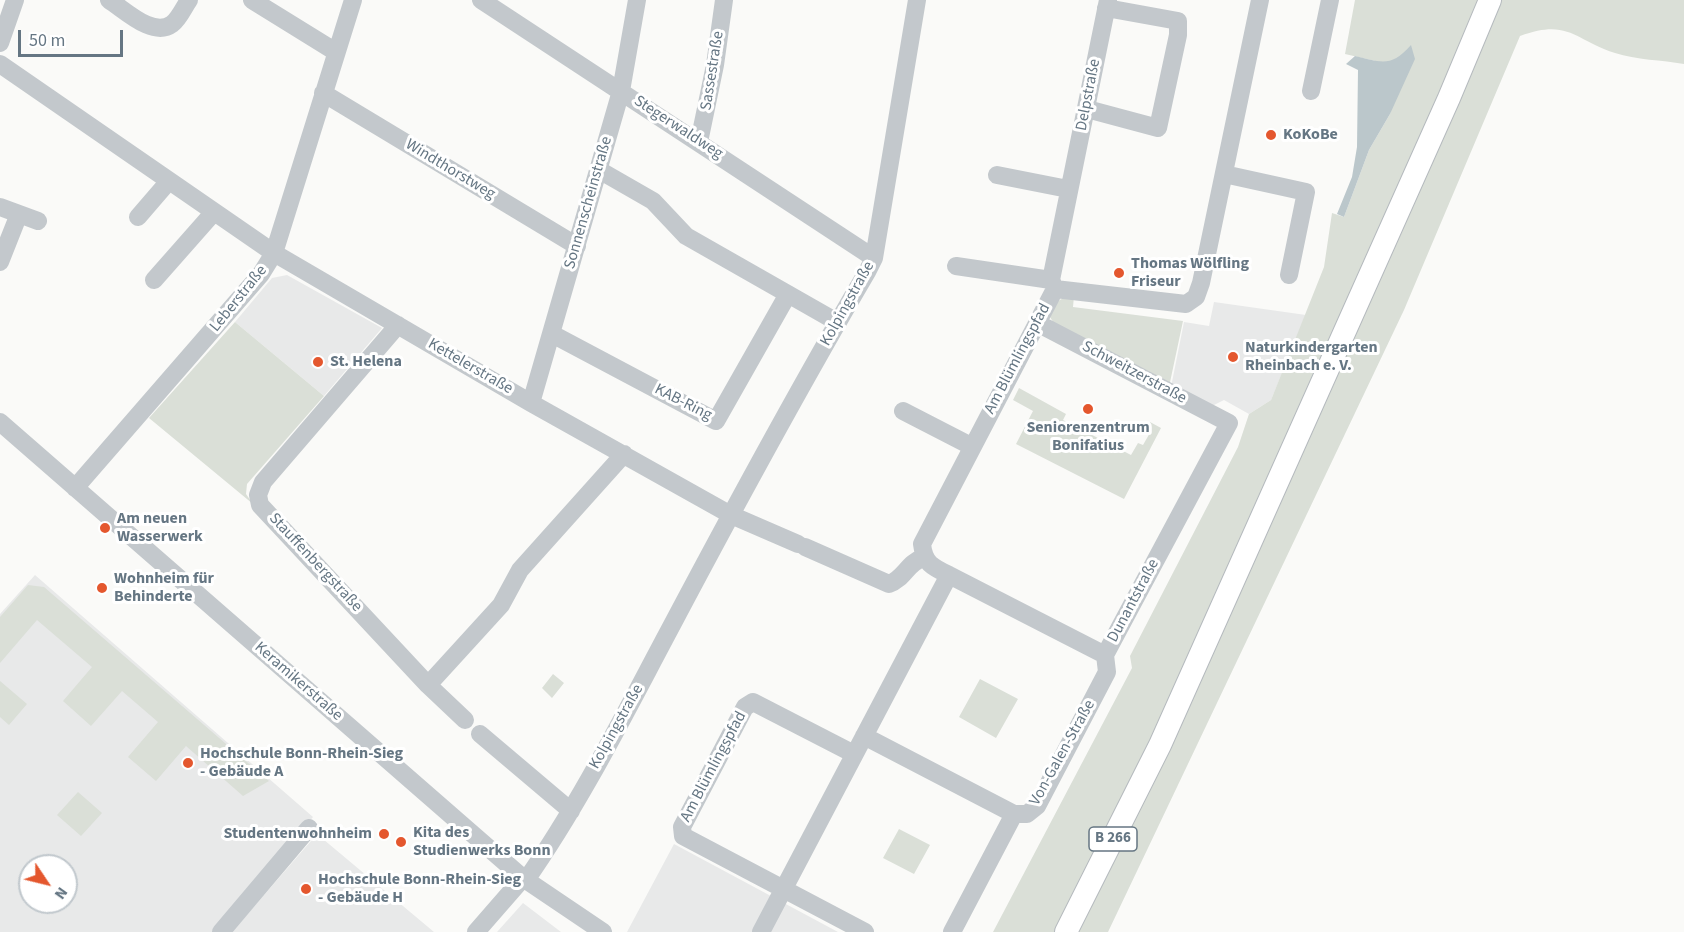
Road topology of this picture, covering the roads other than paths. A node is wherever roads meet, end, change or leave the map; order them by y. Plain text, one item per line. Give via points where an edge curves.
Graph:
1 (15, 0) edge
2 (109, 0) edge
3 (189, 0) edge
4 (252, 0) edge
5 (353, 0) edge
6 (481, 0) edge
7 (638, 0) edge
8 (724, 0) edge
9 (917, 0) edge
10 (1260, 0) edge
11 (1330, 0) edge
12 (1490, 0) edge
13 (1107, 4) edge
14 (0, 43) edge
15 (336, 52) junction
16 (0, 64) edge
17 (621, 91) junction
18 (1311, 91) dead end
19 (323, 93) junction
20 (1087, 109) junction
21 (699, 142) junction
22 (599, 170) junction
23 (1224, 174) junction
24 (997, 175) dead end
25 (169, 181) junction
26 (1068, 189) junction
27 (0, 207) edge
28 (214, 212) junction
29 (19, 214) junction
30 (138, 217) dead end
31 (38, 221) dead end
32 (577, 246) junction
33 (274, 253) junction
34 (874, 258) junction
35 (0, 262) edge
36 (956, 266) dead end
37 (1289, 276) dead end
38 (154, 280) dead end
39 (1053, 284) junction
40 (788, 294) junction
41 (837, 322) junction
42 (1039, 324) junction
43 (398, 325) junction
44 (552, 334) junction
45 (531, 403) junction
46 (903, 411) dead end
47 (0, 422) edge
48 (1229, 423) joint
49 (971, 446) junction
50 (624, 454) junction
51 (75, 488) junction
52 (731, 515) junction
53 (923, 558) junction
54 (949, 574) junction
55 (1105, 655) junction
56 (428, 685) junction
57 (465, 720) dead end
58 (480, 734) dead end
59 (864, 736) junction
60 (854, 754) junction
61 (571, 811) junction
62 (1014, 814) junction
63 (309, 828) dead end
64 (524, 879) junction
65 (783, 889) junction
66 (221, 932) edge
67 (476, 932) edge
68 (603, 932) edge
69 (760, 932) edge
70 (865, 932) edge
71 (952, 932) edge
72 (1066, 932) edge

1 - 14 street
2 - 3 street via 152,28 174,23
4 - 15 street
5 - 15 street, Leberstraße
6 - 17 street, Stegerwaldweg
7 - 17 street, Sonnenscheinstraße
8 - 21 street, Sassestraße
9 - 34 street, Kolpingstraße
10 - 23 street, Am Blümlingspfad
11 - 18 street
12 - 72 main road, B 266 via 1164,734
13 - 20 street, Delpstraße
13 - 20 street via 1178,21 1178,35 1158,128
15 - 19 street, Leberstraße
16 - 25 street, Kettelerstraße
17 - 21 street, Stegerwaldweg
17 - 22 street, Sonnenscheinstraße
19 - 32 street, Windthorstweg
19 - 33 street, Leberstraße
20 - 26 street, Delpstraße
21 - 34 street, Stegerwaldweg
22 - 32 street, Sonnenscheinstraße
22 - 40 street via 652,201 686,236
23 - 37 street via 1306,192
23 - 39 street, Am Blümlingspfad via 1201,284 1196,297 1186,304
24 - 26 street
25 - 28 street, Kettelerstraße
25 - 30 street
26 - 39 street, Delpstraße
27 - 29 street
28 - 33 street, Kettelerstraße
28 - 38 street
29 - 31 street
29 - 35 street
32 - 44 street, Sonnenscheinstraße
33 - 43 street, Kettelerstraße
33 - 51 street, Leberstraße via 261,274
34 - 41 street, Kolpingstraße
36 - 39 street
39 - 42 street, Am Blümlingspfad
40 - 41 street
40 - 44 street, KAB-Ring via 716,421
41 - 52 street, Kolpingstraße
42 - 48 street, Schweitzerstraße
42 - 49 street, Am Blümlingspfad
43 - 45 street, Kettelerstraße
43 - 56 street, Stauffenbergstraße via 264,482 258,495 260,505
44 - 45 street, Sonnenscheinstraße
45 - 50 street, Kettelerstraße
46 - 49 street
47 - 51 street, Keramikerstraße
48 - 55 street, Dunantstraße
49 - 53 street, Am Blümlingspfad via 922,544
50 - 52 street, Kettelerstraße
50 - 56 street via 520,570 501,605
51 - 64 street, Keramikerstraße
52 - 53 street via 889,584 899,580 915,560
52 - 61 street, Kolpingstraße
53 - 54 street via 930,566
54 - 55 street, Dunantstraße
54 - 59 street
55 - 62 street, Von-Galen-Straße via 1107,672 1037,806 1027,814
56 - 57 street, Stauffenbergstraße
58 - 61 street
59 - 60 street
59 - 62 street, Von-Galen-Straße
60 - 65 street
60 - 65 street, Am Blümlingspfad via 753,702 745,707 729,737 682,827 683,836
61 - 64 street, Kolpingstraße
62 - 71 street
63 - 66 street
64 - 67 street, Kolpingstraße
64 - 68 street, Keramikerstraße
65 - 69 street
65 - 70 street

